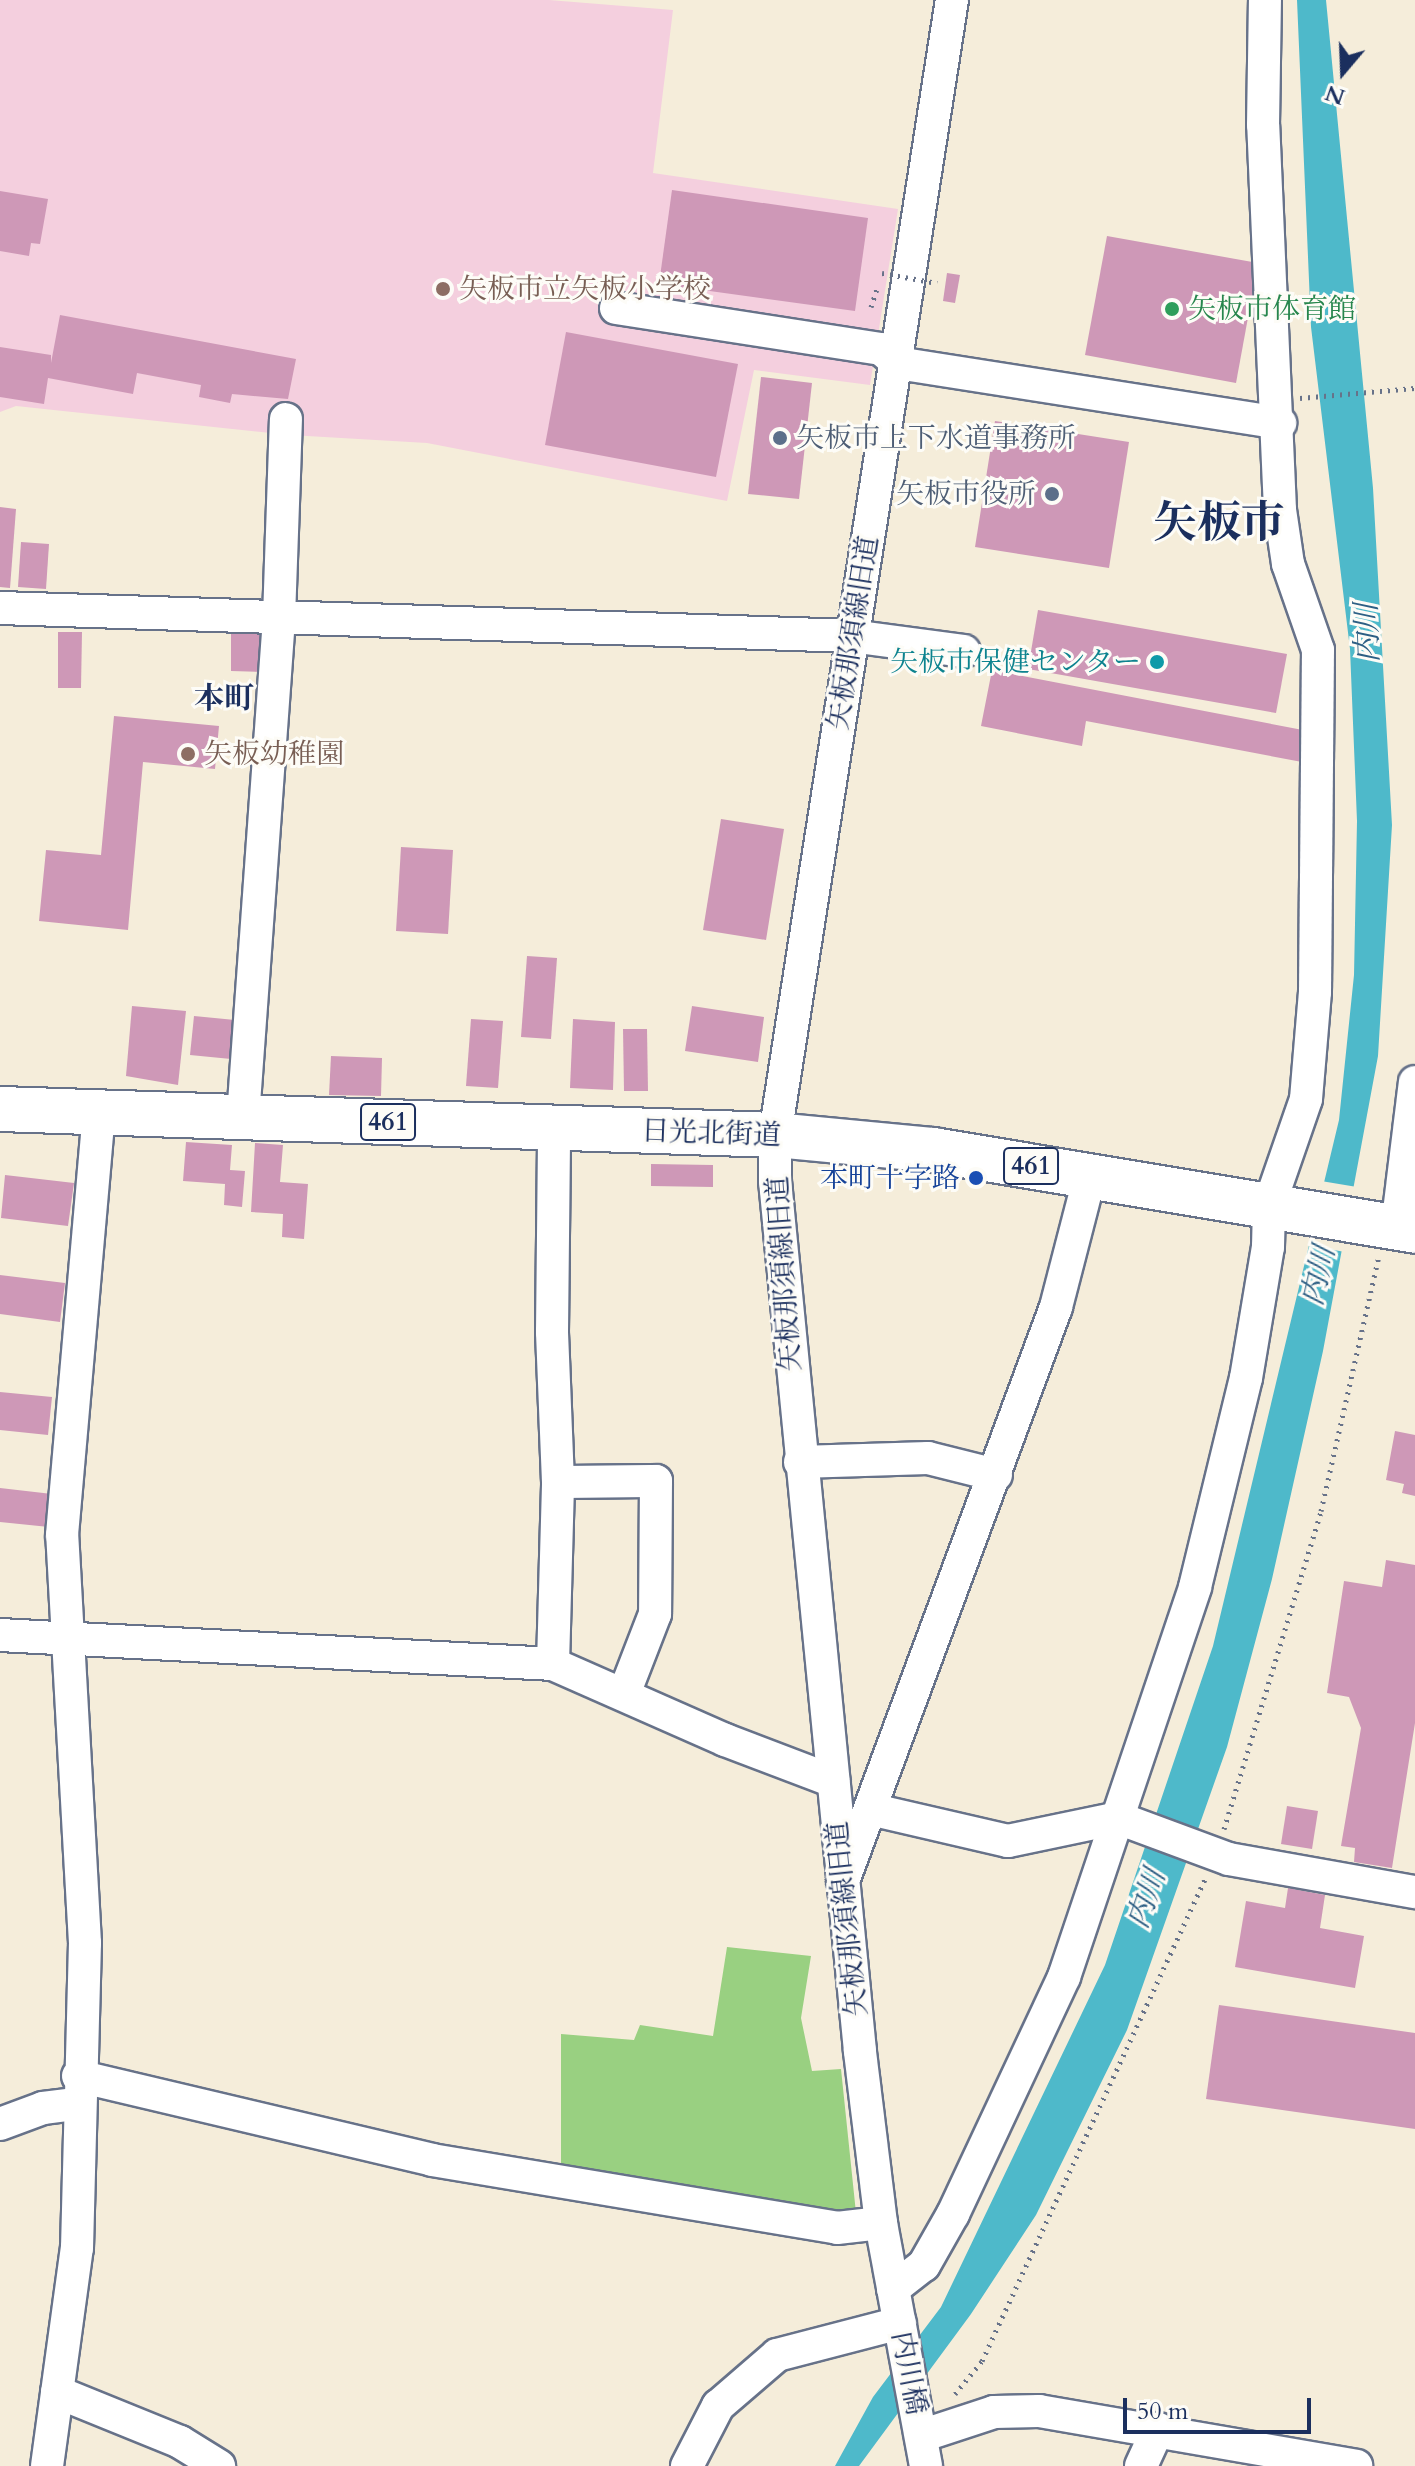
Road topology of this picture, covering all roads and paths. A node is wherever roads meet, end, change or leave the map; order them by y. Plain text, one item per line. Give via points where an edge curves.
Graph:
1 (952, 0) edge
2 (1265, 0) edge
3 (882, 273) dead end
4 (937, 283) dead end
5 (616, 308) dead end
6 (897, 363) junction
7 (1415, 388) edge
8 (1280, 411) junction
9 (286, 419) dead end
10 (0, 608) edge
11 (279, 618) junction
12 (851, 636) junction
13 (964, 651) dead end
14 (1415, 1082) edge
15 (0, 1109) edge
16 (99, 1112) junction
17 (243, 1117) junction
18 (554, 1127) junction
19 (775, 1135) junction
20 (1090, 1176) junction
21 (1277, 1208) junction
22 (1395, 1228) edge
23 (800, 1462) junction
24 (996, 1475) junction
25 (558, 1482) junction
26 (0, 1635) edge
27 (68, 1635) junction
28 (553, 1664) junction
29 (624, 1694) junction
30 (833, 1781) junction
31 (874, 1810) junction
32 (1118, 1818) junction
33 (843, 1881) junction
34 (1415, 1892) edge
35 (78, 2090) junction
36 (0, 2124) edge
37 (881, 2223) junction
38 (897, 2310) junction
39 (57, 2392) junction
40 (1158, 2429) junction
41 (923, 2444) edge
42 (1239, 2456) edge
43 (47, 2466) edge
44 (219, 2466) edge
45 (687, 2466) edge
46 (1141, 2466) edge
47 (1356, 2466) edge

1 - 6 street, 矢板那須線旧道
2 - 8 street via 1263,125
3 - 4 path, bridge
5 - 6 street via 881,349
6 - 8 street
6 - 12 street, 矢板那須線旧道
7 - 8 path
8 - 21 street via 1280,510 1288,564 1318,650 1315,992 1306,1099
9 - 11 street
10 - 11 street
11 - 12 street
11 - 17 street
12 - 13 street
12 - 19 street, 矢板那須線旧道
14 - 22 street
15 - 16 highway, 日光北街道 / 461
16 - 17 highway, 日光北街道 / 461
16 - 27 street via 62,1535
17 - 18 highway, 日光北街道 / 461
18 - 19 highway, 日光北街道 / 461
18 - 25 street via 552,1332
19 - 20 highway, 日光北街道 / 461 via 933,1150
19 - 23 street, 矢板那須線旧道 via 776,1228
20 - 21 highway, 日光北街道 / 461
20 - 24 street via 1056,1307
21 - 22 highway, 日光北街道 / 461
21 - 32 street via 1246,1378 1206,1542 1171,1666
23 - 24 street via 928,1458
23 - 30 street, 矢板那須線旧道
24 - 31 street
25 - 28 street
25 - 29 street via 656,1481 655,1614
26 - 27 street
27 - 28 street
27 - 35 street via 85,1943
28 - 29 street
29 - 30 street
30 - 33 street, 矢板那須線旧道
31 - 32 street via 1008,1841
31 - 33 street
32 - 34 street via 1229,1859
32 - 38 street via 1064,1977 953,2214
33 - 37 street, 矢板那須線旧道
35 - 36 street
35 - 37 street via 432,2160 837,2228
35 - 39 street via 77,2248
37 - 38 street, 矢板那須線旧道
38 - 41 street, 内川橋
38 - 45 street via 777,2355 718,2406
39 - 43 street
39 - 44 street via 180,2442
40 - 41 street via 1039,2411 994,2412
40 - 42 street
40 - 46 street
42 - 47 street

